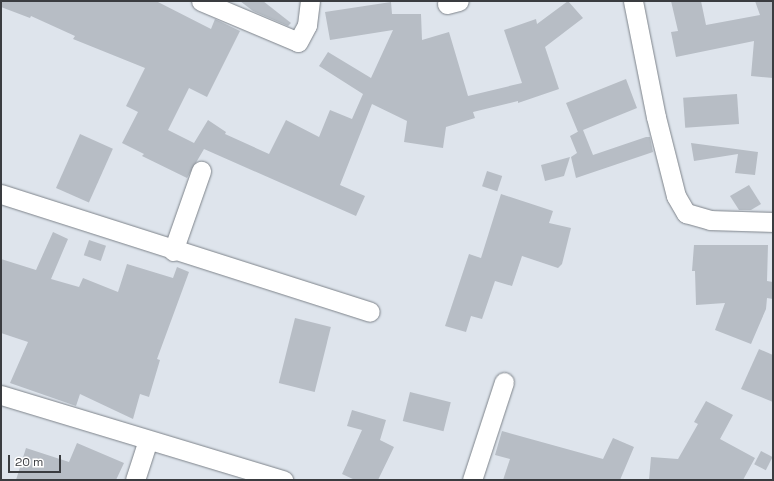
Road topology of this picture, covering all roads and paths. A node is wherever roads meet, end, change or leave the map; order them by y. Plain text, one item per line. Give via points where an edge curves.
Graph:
1 (201, 1) edge
2 (310, 1) edge
3 (633, 1) edge
4 (201, 171) dead end
5 (1, 194) edge
6 (773, 222) edge
7 (173, 251) junction
8 (370, 312) dead end
9 (504, 382) dead end
10 (1, 395) edge
11 (148, 440) junction
12 (135, 480) edge
13 (283, 480) edge
14 (472, 480) edge

1 - 2 street via 298,42 307,25
3 - 6 street via 656,118 676,196 686,213 710,220
4 - 7 street
5 - 7 street
7 - 8 street
9 - 14 street
10 - 11 street
11 - 12 street
11 - 13 street

